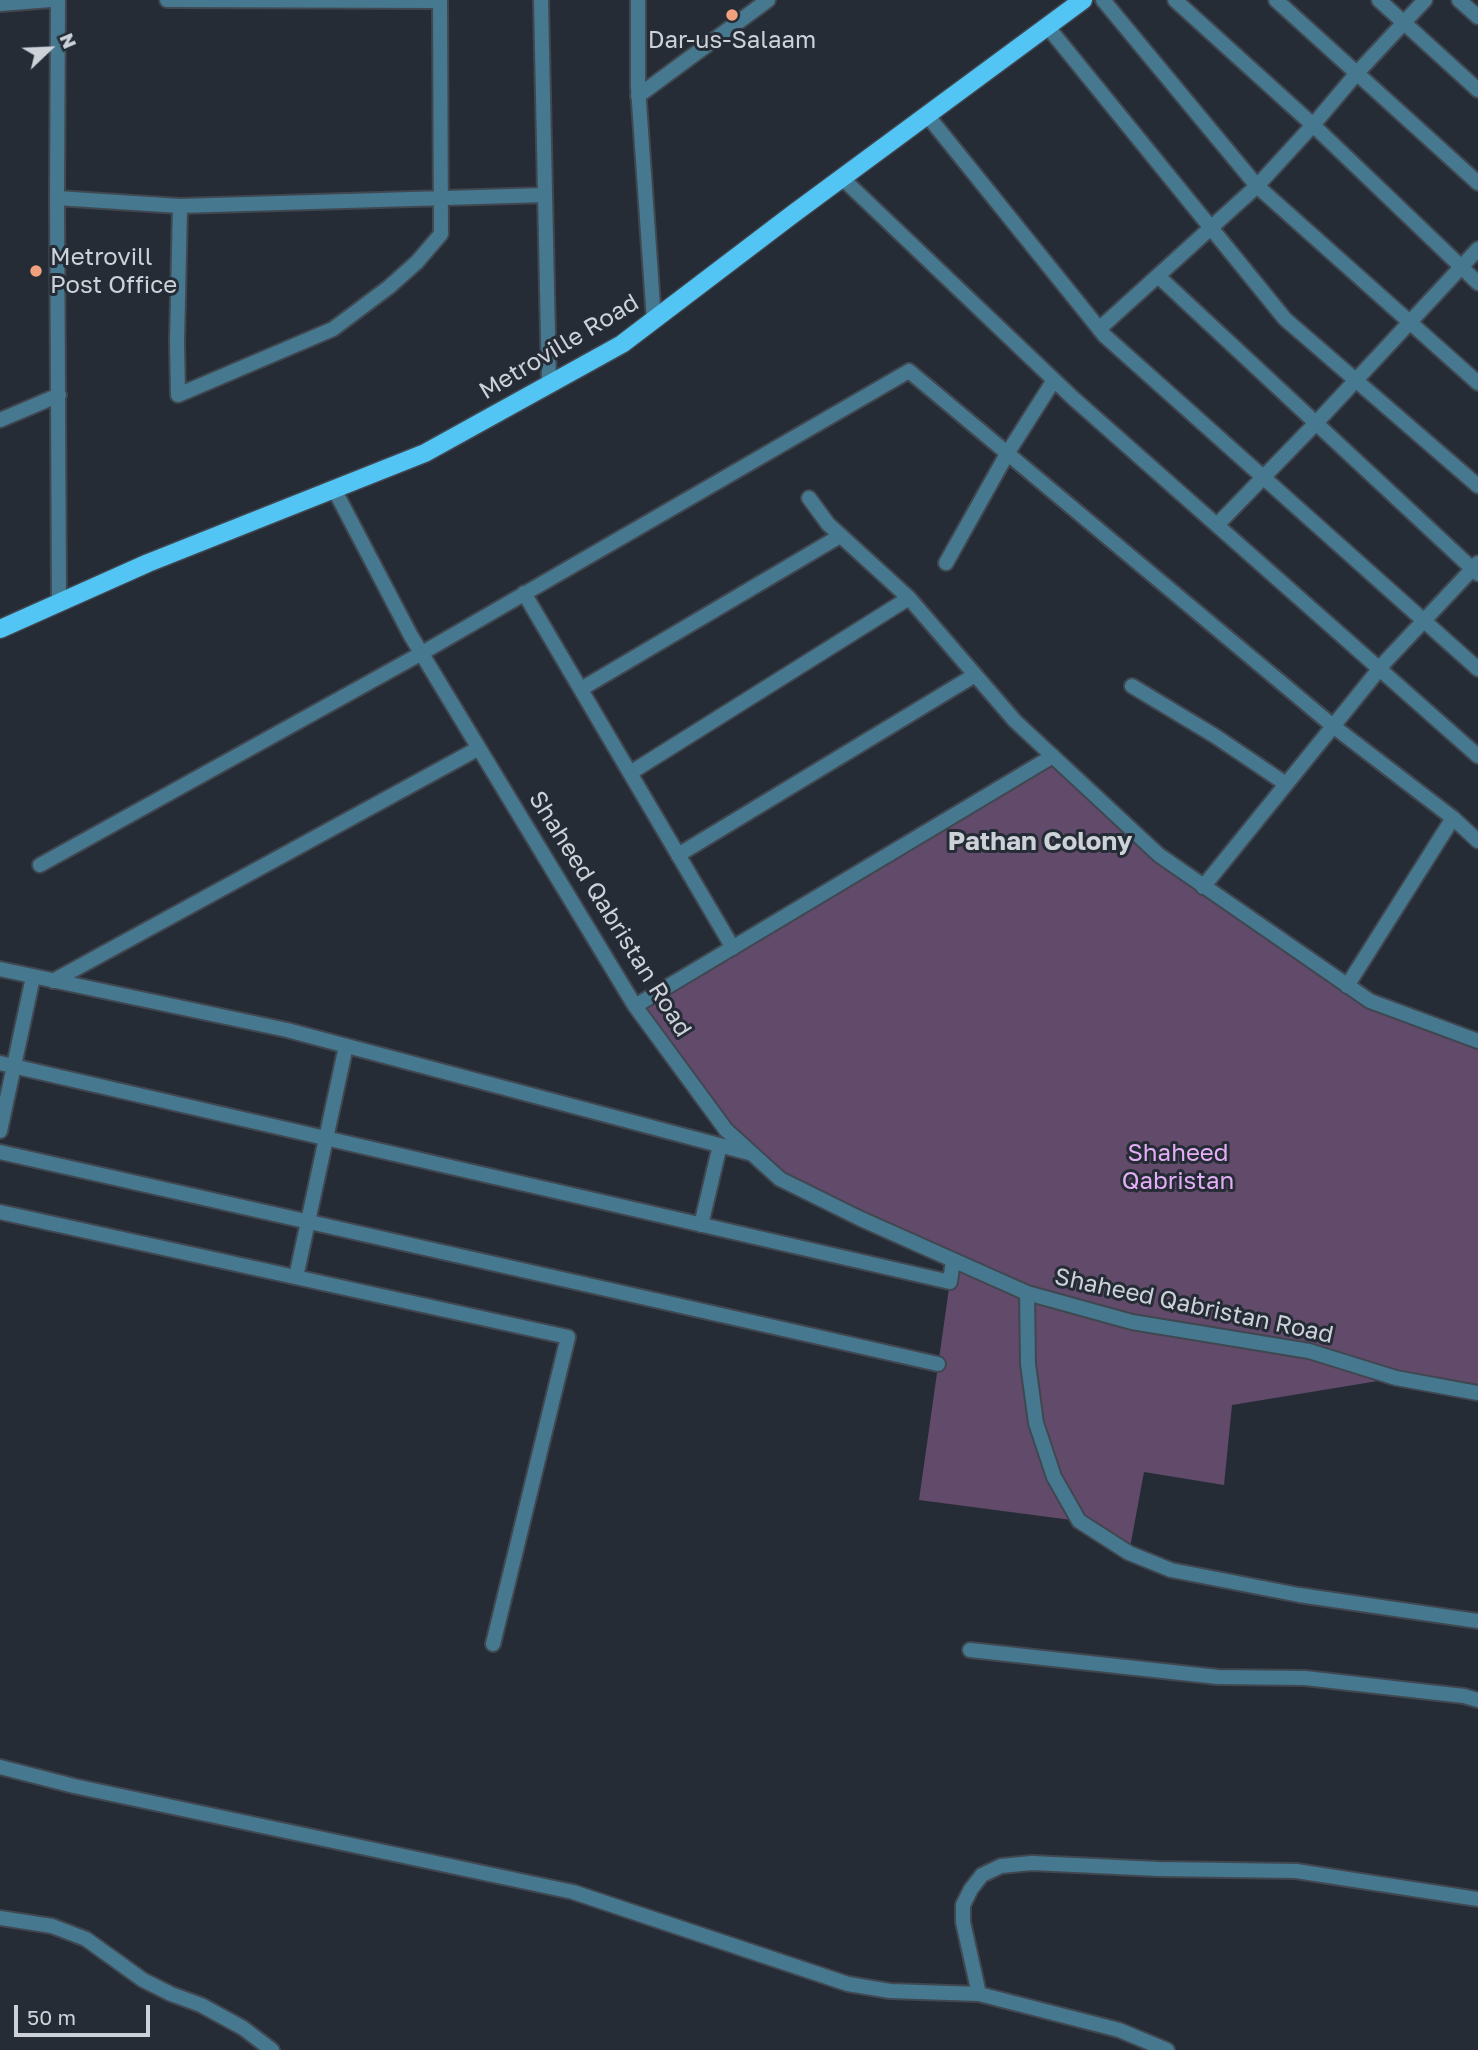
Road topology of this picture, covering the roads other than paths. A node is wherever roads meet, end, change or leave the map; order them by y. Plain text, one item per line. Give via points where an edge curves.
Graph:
1 (51, 0) edge
2 (58, 0) edge
3 (167, 0) edge
4 (541, 0) edge
5 (638, 0) edge
6 (768, 0) edge
7 (1083, 0) edge
8 (1103, 0) edge
9 (1175, 0) edge
10 (1276, 0) edge
11 (1379, 0) edge
12 (1425, 0) edge
13 (1459, 0) edge
14 (440, 1) edge
15 (0, 4) edge
16 (1478, 17) edge
17 (1404, 23) junction
18 (1047, 26) junction
19 (1357, 73) junction
20 (1478, 90) edge
21 (638, 96) junction
22 (928, 115) junction
23 (1313, 125) junction
24 (842, 178) junction
25 (1478, 183) edge
26 (1257, 186) junction
27 (545, 195) junction
28 (57, 198) junction
29 (441, 199) junction
30 (180, 206) junction
31 (1211, 228) junction
32 (1478, 249) edge
33 (1461, 267) junction
34 (1158, 276) junction
35 (1478, 283) edge
36 (653, 321) junction
37 (1410, 322) junction
38 (1099, 329) junction
39 (1054, 380) junction
40 (1356, 380) junction
41 (1478, 383) edge
42 (549, 385) junction
43 (59, 395) junction
44 (0, 420) edge
45 (1316, 423) junction
46 (1007, 454) junction
47 (1264, 477) junction
48 (1478, 486) edge
49 (334, 489) junction
50 (809, 498) dead end
51 (1217, 525) junction
52 (840, 536) junction
53 (946, 563) dead end
54 (1476, 568) edge
55 (524, 593) junction
56 (909, 598) junction
57 (59, 603) junction
58 (1425, 620) junction
59 (0, 629) edge
60 (422, 653) junction
61 (1380, 668) junction
62 (1478, 668) edge
63 (975, 675) junction
64 (1132, 685) dead end
65 (581, 689) junction
66 (1333, 726) junction
67 (479, 748) junction
68 (1053, 756) junction
69 (1478, 756) edge
70 (630, 773) junction
71 (1286, 784) junction
72 (1452, 818) junction
73 (1478, 841) edge
74 (678, 855) junction
75 (40, 865) dead end
76 (1203, 887) junction
77 (733, 947) junction
78 (0, 969) edge
79 (33, 976) junction
80 (54, 981) junction
81 (1348, 986) junction
82 (635, 1006) junction
83 (1478, 1041) edge
84 (346, 1046) junction
85 (7, 1065) edge
86 (0, 1131) edge
87 (326, 1138) junction
88 (720, 1145) junction
89 (0, 1152) edge
90 (754, 1155) junction
91 (0, 1212) edge
92 (308, 1222) junction
93 (701, 1224) junction
94 (953, 1260) junction
95 (296, 1277) junction
96 (1027, 1293) junction
97 (938, 1364) dead end
98 (1478, 1393) edge
99 (1478, 1621) edge
100 (493, 1644) dead end
101 (970, 1650) dead end
102 (1478, 1700) edge
103 (0, 1767) edge
104 (1478, 1899) edge
105 (0, 1917) edge
106 (979, 1994) junction
107 (272, 2050) edge
108 (1167, 2050) edge

1 - 15 street
2 - 28 street
3 - 14 street
4 - 27 street
5 - 21 street
6 - 21 street
7 - 18 main road, Metroville Road
8 - 26 street
9 - 23 street
10 - 19 street
11 - 17 street
12 - 17 street
13 - 16 street
14 - 29 street
17 - 19 street
17 - 20 street
18 - 22 main road, Metroville Road
18 - 31 street
19 - 23 street
19 - 25 street
21 - 36 street
22 - 24 main road, Metroville Road
22 - 38 street
23 - 26 street
23 - 33 street
24 - 36 main road, Metroville Road
24 - 39 street
26 - 31 street
26 - 37 street
27 - 29 street
27 - 42 street
28 - 30 street
28 - 43 street
29 - 30 street
29 - 30 street via 441,233 417,262 333,329 178,395
31 - 34 street
31 - 40 street via 1285,319
32 - 33 street
33 - 35 street
33 - 37 street
34 - 38 street
34 - 45 street
36 - 42 main road, Metroville Road
37 - 40 street
37 - 41 street
38 - 47 street
39 - 46 street
39 - 51 street
40 - 45 street
40 - 48 street
42 - 49 main road, Metroville Road via 425,453
43 - 44 street
43 - 57 street
45 - 47 street
45 - 54 street
46 - 53 street
46 - 55 street via 909,371
46 - 66 street
47 - 51 street
47 - 58 street
49 - 57 main road, Metroville Road
49 - 60 street, Shaheed Qabristan Road
50 - 52 street
51 - 61 street
52 - 56 street
52 - 65 street
54 - 58 street
55 - 60 street
55 - 65 street
56 - 63 street
56 - 70 street
57 - 59 main road, Metroville Road
58 - 61 street
58 - 62 street
60 - 67 street, Shaheed Qabristan Road
60 - 75 street
61 - 66 street
61 - 69 street
63 - 68 street
63 - 74 street
64 - 71 street
65 - 70 street
66 - 71 street
66 - 72 street
67 - 80 street
67 - 82 street, Shaheed Qabristan Road
68 - 76 street via 1158,855
68 - 77 street
70 - 74 street
71 - 76 street
72 - 73 street
72 - 81 street
74 - 77 street
76 - 81 street
77 - 82 street
78 - 79 street
79 - 80 street
79 - 85 street
80 - 84 street
81 - 83 street via 1370,1001
82 - 90 street, Shaheed Qabristan Road via 726,1130
84 - 87 street
84 - 88 street
85 - 86 street
85 - 87 street
87 - 92 street
87 - 93 street
88 - 90 street
88 - 93 street
89 - 92 street
90 - 94 street, Shaheed Qabristan Road via 780,1179
91 - 95 street
92 - 95 street
92 - 97 street
93 - 94 street via 950,1282
94 - 96 street, Shaheed Qabristan Road
95 - 100 street via 568,1337
96 - 98 street, Shaheed Qabristan Road via 1132,1322 1309,1352 1396,1378
96 - 99 street via 1028,1364 1036,1423 1054,1477 1079,1521 1129,1553 1171,1570 1299,1595
101 - 102 street via 1218,1677 1305,1678
103 - 106 street via 573,1892 848,1984 890,1991
104 - 106 street via 1296,1871 1032,1863 1001,1866 982,1875 963,1905 962,1922
105 - 107 street via 52,1926 86,1939 143,1980 210,2009
106 - 108 street via 1119,2029

